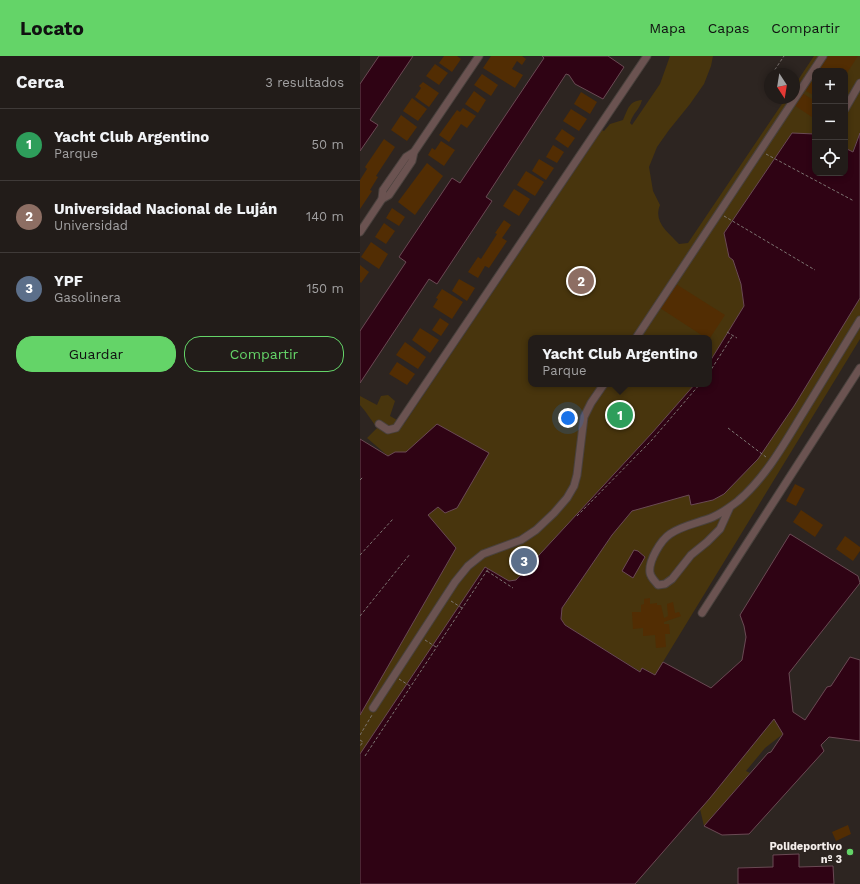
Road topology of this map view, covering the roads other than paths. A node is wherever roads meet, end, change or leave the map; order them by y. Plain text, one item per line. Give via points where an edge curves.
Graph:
1 (479, 56) edge
2 (647, 56) edge
3 (823, 56) edge
4 (860, 83) edge
5 (848, 104) edge
6 (360, 232) edge
7 (860, 320) edge
8 (638, 335) edge
9 (860, 368) edge
10 (602, 387) edge
11 (379, 424) dead end
12 (730, 507) junction
13 (702, 613) dead end
14 (373, 708) road end

1 - 6 street via 414,152 412,161
2 - 11 street via 396,428 388,430
3 - 8 street
4 - 5 street
7 - 12 street via 785,443 753,486
9 - 13 street
10 - 14 street via 584,418 577,475 567,498 536,530 521,540 490,551 475,560 462,573
12 - 12 street via 667,536 651,563 650,571 658,585 672,579 690,555 720,529

